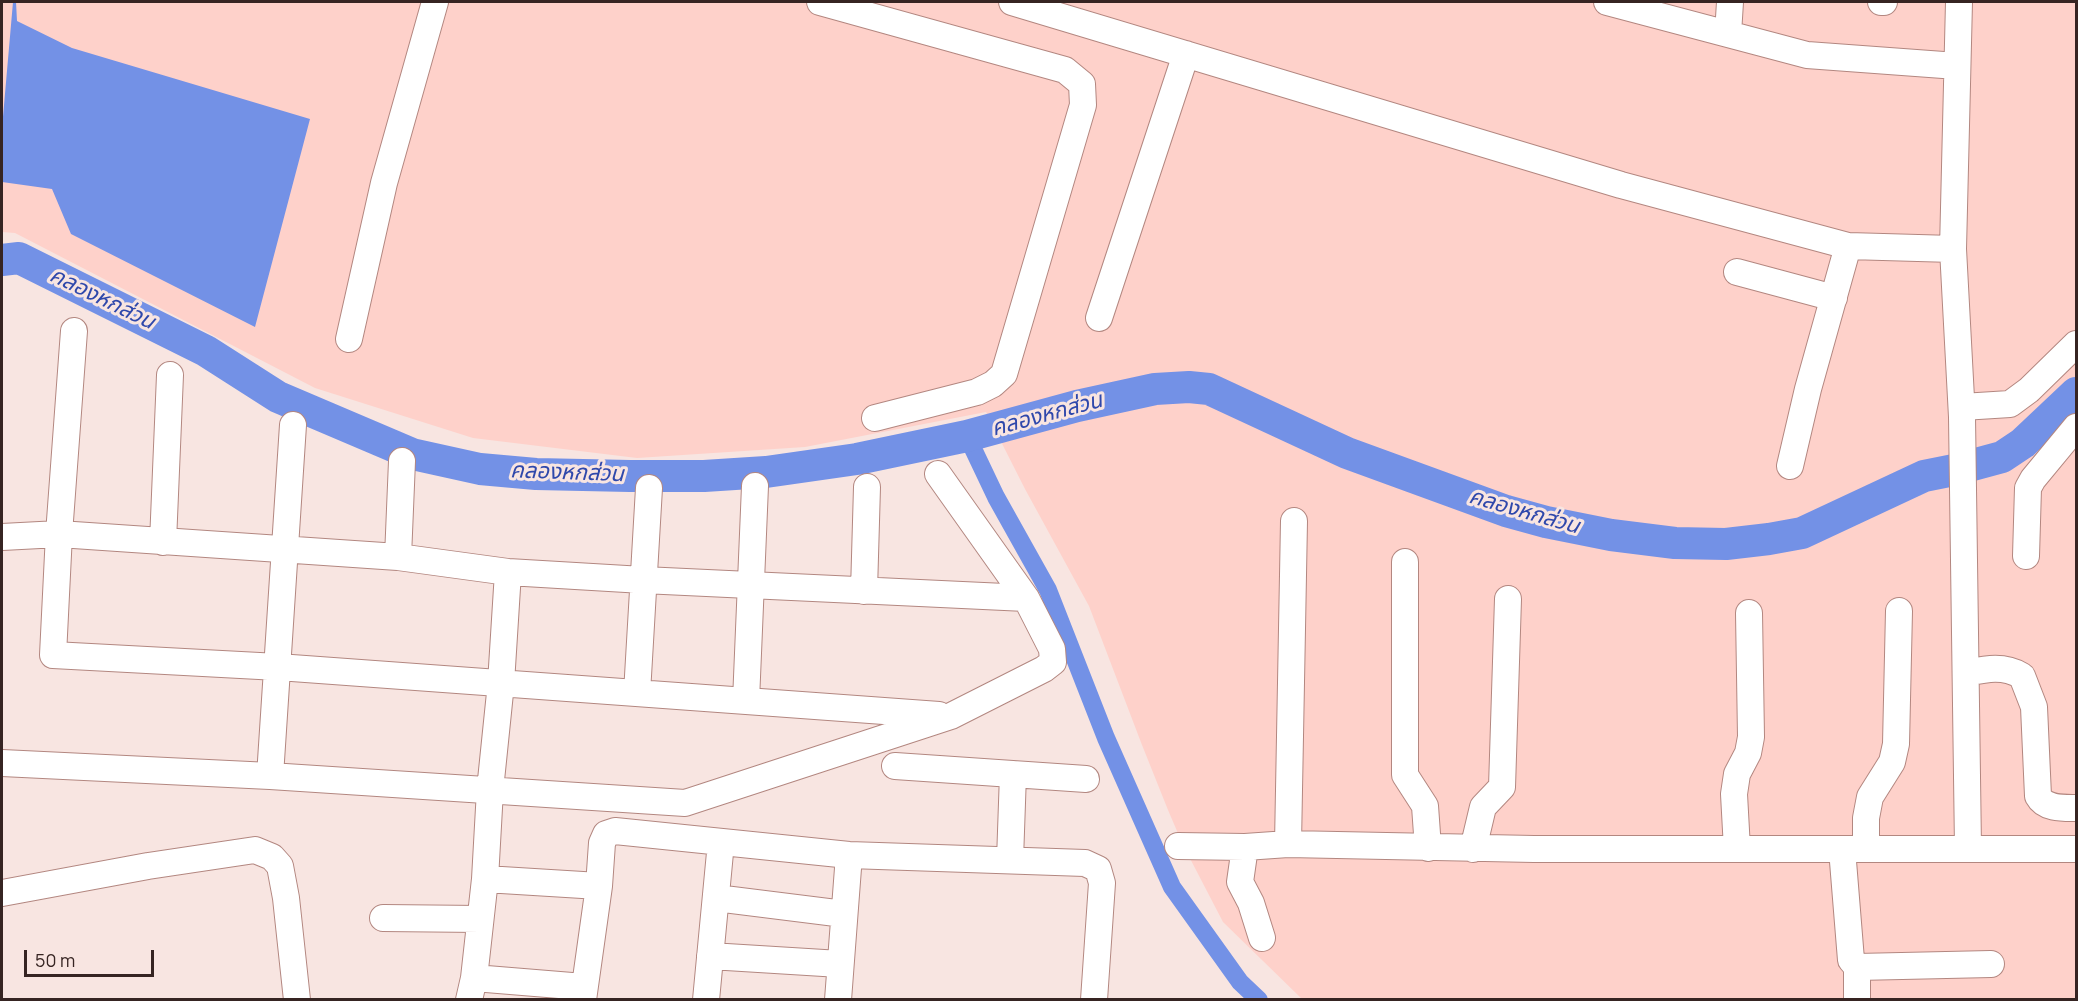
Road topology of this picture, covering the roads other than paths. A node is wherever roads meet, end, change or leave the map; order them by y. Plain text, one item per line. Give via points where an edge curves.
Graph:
1 (435, 2) edge
2 (820, 2) edge
3 (1012, 2) edge
4 (1607, 2) edge
5 (1730, 2) edge
6 (1959, 2) edge
7 (1728, 34) junction
8 (1186, 54) junction
9 (1957, 66) junction
10 (1848, 246) junction
11 (1953, 249) junction
12 (1737, 272) dead end
13 (1834, 298) junction
14 (1099, 318) dead end
15 (74, 331) dead end
16 (349, 339) dead end
17 (2076, 344) edge
18 (170, 375) dead end
19 (1962, 412) junction
20 (875, 418) dead end
21 (293, 425) dead end
22 (2076, 427) edge
23 (402, 461) dead end
24 (1790, 466) dead end
25 (938, 474) dead end
26 (755, 486) dead end
27 (867, 487) dead end
28 (649, 488) dead end
29 (1294, 521) dead end
30 (59, 534) junction
31 (2, 537) edge
32 (163, 542) junction
33 (284, 549) junction
34 (2026, 556) dead end
35 (398, 557) junction
36 (1406, 562) dead end
37 (508, 572) junction
38 (644, 580) junction
39 (751, 586) junction
40 (864, 591) junction
41 (1026, 598) junction
42 (1508, 599) dead end
43 (1899, 611) dead end
44 (1749, 613) dead end
45 (278, 667) junction
46 (1967, 674) junction
47 (501, 683) junction
48 (637, 693) junction
49 (746, 701) junction
50 (951, 716) junction
51 (2, 763) edge
52 (895, 766) dead end
53 (1013, 774) junction
54 (270, 776) junction
55 (1086, 779) dead end
56 (490, 790) junction
57 (2076, 808) edge
58 (721, 842) junction
59 (1288, 844) junction
60 (1178, 846) dead end
61 (1245, 847) junction
62 (1428, 848) junction
63 (1968, 848) junction
64 (1473, 849) junction
65 (1737, 849) junction
66 (1854, 849) junction
67 (2076, 849) edge
68 (849, 855) junction
69 (1010, 860) junction
70 (484, 879) junction
71 (598, 886) junction
72 (2, 893) edge
73 (716, 898) junction
74 (844, 914) junction
75 (383, 918) dead end
76 (480, 919) junction
77 (1262, 938) dead end
78 (710, 956) junction
79 (840, 964) junction
80 (1991, 964) dead end
81 (1857, 967) junction
82 (471, 989) edge
83 (584, 993) edge
84 (297, 999) edge
85 (706, 999) edge
86 (838, 999) edge
87 (1094, 999) edge
88 (1857, 999) edge

1 - 16 street via 384,183
2 - 20 street via 1065,70 1082,84 1083,105 1004,374 977,392
3 - 8 street
4 - 7 street
5 - 7 street
6 - 9 street
7 - 9 street via 1807,54
8 - 10 street via 1621,185
8 - 14 street
9 - 11 street
10 - 11 street
10 - 13 street
11 - 19 street
12 - 13 street
13 - 24 street
15 - 30 street
17 - 19 street via 2010,404
18 - 32 street
19 - 46 street
21 - 33 street
22 - 34 street via 2028,488
23 - 35 street
25 - 41 street
26 - 39 street
27 - 40 street
28 - 38 street
29 - 59 street
30 - 31 street
30 - 32 street
30 - 45 street via 53,655
32 - 33 street
33 - 35 street
33 - 45 street
35 - 37 street
36 - 62 street via 1406,775 1425,806
37 - 38 street
37 - 47 street
38 - 39 street
38 - 48 street
39 - 40 street
39 - 49 street
40 - 41 street
41 - 50 street via 1052,649 1053,662
42 - 64 street via 1502,787 1483,807
43 - 66 street via 1896,744 1892,762 1870,797
44 - 65 street via 1751,737 1734,794
45 - 47 street
45 - 54 street
46 - 57 street via 2004,668 2022,676 2034,707 2038,796 2047,806
46 - 63 street
47 - 48 street
47 - 56 street
48 - 49 street
49 - 50 street
50 - 56 street via 685,803
51 - 54 street
52 - 53 street
53 - 55 street
53 - 69 street
54 - 56 street
56 - 70 street
58 - 68 street
58 - 71 street via 615,831 606,834
58 - 73 street
59 - 61 street
59 - 62 street
60 - 61 street
61 - 77 street via 1240,882
62 - 64 street
63 - 66 street
63 - 67 street
64 - 65 street
65 - 66 street
66 - 81 street via 1851,960
68 - 69 street
68 - 74 street
69 - 87 street via 1085,863 1098,869 1102,883
70 - 71 street
70 - 76 street
71 - 83 street
72 - 84 street via 255,850 272,857 280,866
73 - 74 street
73 - 78 street
74 - 79 street
75 - 76 street
76 - 82 street
78 - 79 street
78 - 85 street
79 - 86 street
80 - 81 street
81 - 88 street
82 - 83 street

